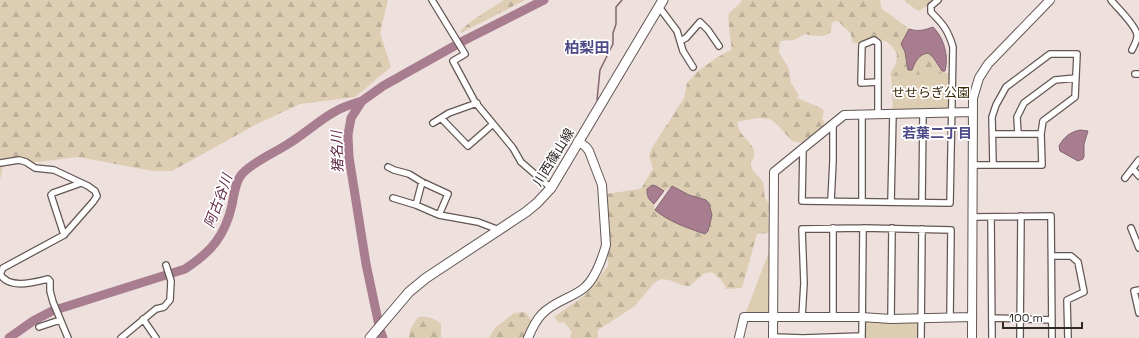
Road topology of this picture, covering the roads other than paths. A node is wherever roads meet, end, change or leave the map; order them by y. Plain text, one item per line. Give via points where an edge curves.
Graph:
1 (432, 0) edge
2 (938, 0) edge
3 (1050, 0) edge
4 (1111, 0) edge
5 (661, 4) edge
6 (1138, 37) edge
7 (680, 40) junction
8 (719, 46) dead end
9 (1132, 50) dead end
10 (693, 67) dead end
11 (1076, 78) junction
12 (878, 82) junction
13 (477, 103) junction
14 (951, 112) junction
15 (973, 112) junction
16 (893, 113) junction
17 (923, 113) junction
18 (862, 114) junction
19 (878, 114) junction
20 (441, 118) junction
21 (433, 123) dead end
22 (493, 124) junction
23 (833, 124) junction
24 (993, 134) junction
25 (1018, 134) junction
26 (1041, 134) junction
27 (578, 141) junction
28 (803, 148) junction
29 (1139, 160) edge
30 (0, 163) edge
31 (993, 164) junction
32 (973, 165) junction
33 (388, 167) dead end
34 (1133, 169) junction
35 (1139, 176) edge
36 (1125, 178) dead end
37 (422, 182) junction
38 (81, 183) junction
39 (551, 188) junction
40 (393, 198) dead end
41 (831, 201) junction
42 (862, 202) junction
43 (891, 202) junction
44 (922, 202) junction
45 (416, 205) junction
46 (439, 215) junction
47 (1021, 216) junction
48 (973, 217) junction
49 (991, 217) junction
50 (832, 228) junction
51 (863, 228) junction
52 (892, 228) junction
53 (1131, 228) dead end
54 (922, 229) junction
55 (499, 230) junction
56 (64, 235) junction
57 (1139, 248) edge
58 (1052, 256) junction
59 (2, 266) edge
60 (166, 266) dead end
61 (1139, 290) edge
62 (1139, 313) edge
63 (773, 317) junction
64 (802, 317) junction
65 (861, 317) junction
66 (971, 317) junction
67 (60, 318) junction
68 (833, 318) junction
69 (921, 318) junction
70 (950, 318) junction
71 (992, 318) junction
72 (1020, 318) junction
73 (891, 319) junction
74 (143, 320) junction
75 (1052, 320) junction
76 (39, 327) dead end
77 (773, 337) edge
78 (862, 337) edge
79 (68, 338) edge
80 (121, 338) edge
81 (156, 338) edge
82 (370, 338) edge
83 (528, 338) edge
84 (739, 338) edge
85 (803, 338) edge
86 (832, 338) edge
87 (921, 338) edge
88 (972, 338) edge
89 (992, 338) edge
90 (1020, 338) edge
91 (1052, 338) edge
92 (1068, 338) edge

1 - 13 street via 465,54 453,61
2 - 14 street via 931,6 931,12 949,33 953,47
3 - 15 street via 988,64 979,78 973,98
4 - 6 street via 1132,25
5 - 7 street
5 - 27 main road, 川西篠山線
6 - 9 street
7 - 8 street via 686,38 700,22
7 - 10 street via 682,51
11 - 24 street via 1077,54 1050,54 1006,87 992,117
11 - 25 street via 1055,80 1024,103 1017,117
11 - 26 street via 1075,96 1043,121
12 - 12 street via 878,43 874,40 862,44 861,83
12 - 19 street
13 - 20 street
13 - 22 street
14 - 15 street
14 - 17 street
14 - 44 street via 950,203
15 - 32 street
16 - 17 street
16 - 19 street
16 - 43 street
17 - 44 street
18 - 19 street
18 - 23 street via 844,115
18 - 42 street
20 - 21 street
20 - 22 street via 468,146
22 - 39 street via 521,162
23 - 28 street
23 - 41 street
24 - 25 street
24 - 31 street
25 - 26 street
26 - 31 street via 1042,165
27 - 39 main road, 川西篠山線
27 - 83 street via 589,151 602,185 606,245 604,253 585,288 542,313 536,319
28 - 41 street via 802,200
28 - 63 street via 774,172
29 - 34 street
30 - 38 street via 18,160 35,168 54,170
31 - 32 street
32 - 48 street
33 - 37 street via 409,174
34 - 35 street
34 - 36 street
37 - 45 street
37 - 46 street via 448,194
38 - 56 street via 95,191 96,196
38 - 56 street via 52,195
39 - 55 main road, 川西篠山線 via 538,203
40 - 45 street
41 - 42 street
42 - 43 street
43 - 44 street
45 - 46 street
46 - 55 street via 478,222
47 - 49 street
47 - 58 street via 1051,216
47 - 72 street
48 - 49 street
48 - 66 street
49 - 71 street
50 - 51 street
50 - 64 street via 802,228
50 - 68 street
51 - 52 street
51 - 65 street
52 - 54 street
52 - 73 street
53 - 57 street
54 - 69 street
54 - 70 street via 951,230
55 - 82 main road, 川西篠山線 via 409,292
56 - 59 street
58 - 75 street
58 - 92 street via 1071,256 1078,262 1084,292 1067,300
59 - 67 street via 4,279 14,282 24,284 48,278 53,302
60 - 74 street via 171,281 170,300
61 - 62 street via 1134,291
63 - 64 street
63 - 77 street
63 - 84 street via 744,317
64 - 68 street
65 - 68 street
65 - 73 street
65 - 78 street
66 - 70 street
66 - 88 street
67 - 76 street
67 - 79 street
69 - 70 street
69 - 73 street
69 - 87 street
71 - 72 street
71 - 89 street
72 - 75 street
72 - 90 street
74 - 80 street
74 - 81 street
75 - 91 street
77 - 85 street
78 - 86 street
85 - 86 street

